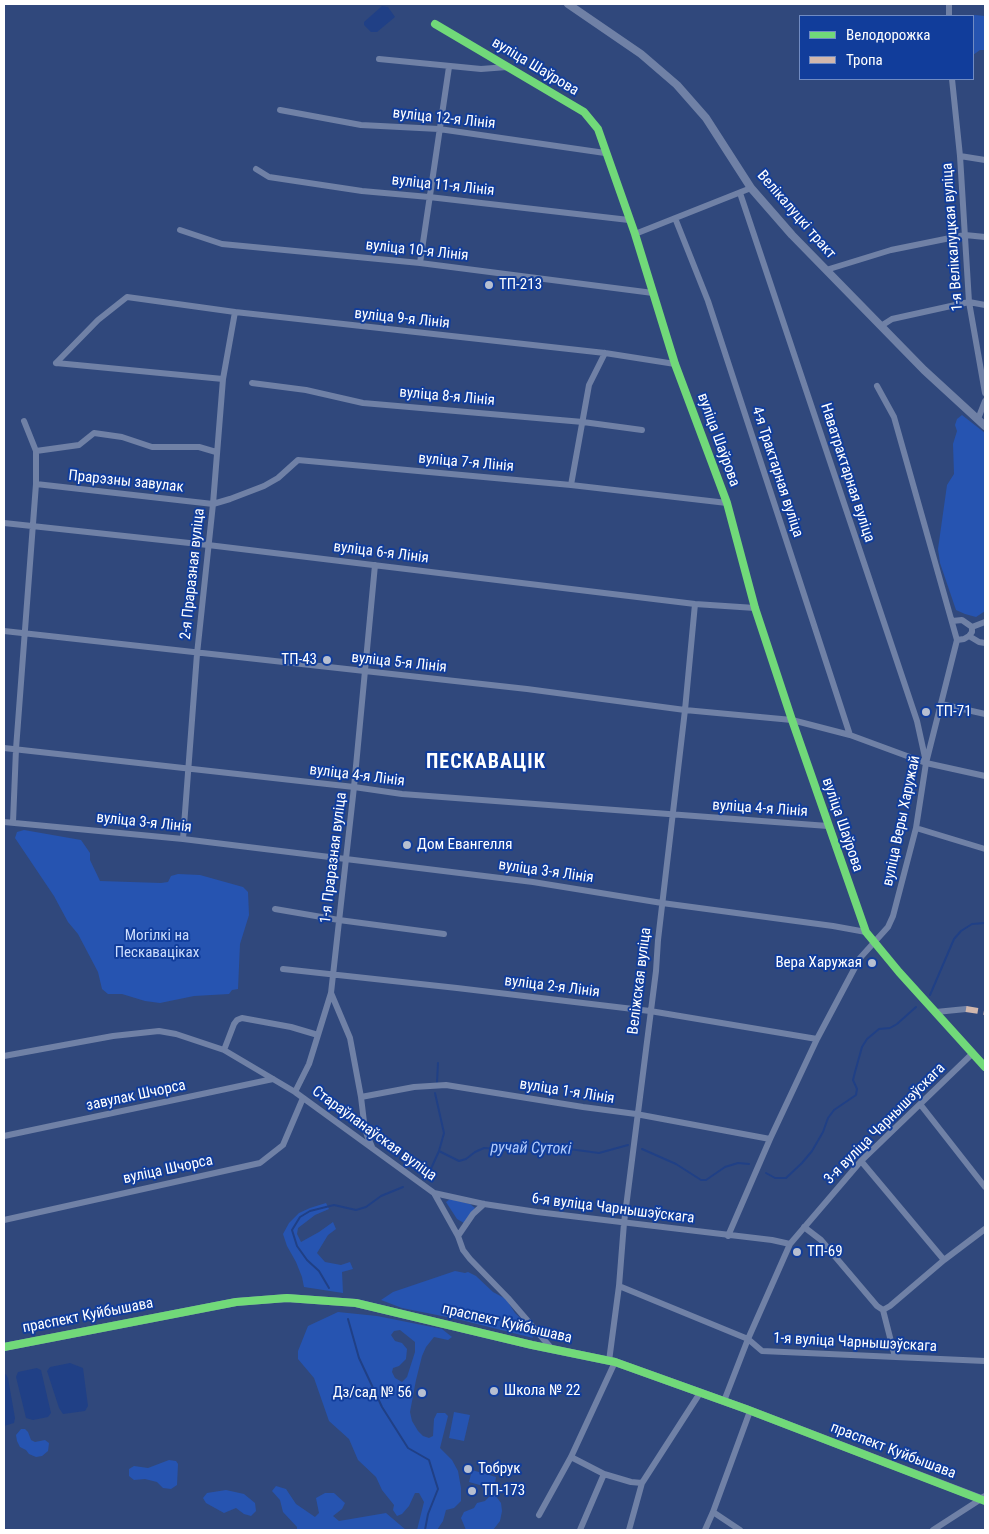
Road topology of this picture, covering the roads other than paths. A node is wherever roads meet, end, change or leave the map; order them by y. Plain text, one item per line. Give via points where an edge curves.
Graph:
1 (568, 4) edge
2 (435, 24) dead end
3 (378, 59) dead end
4 (449, 67) junction
5 (507, 67) junction
6 (952, 80) edge
7 (280, 110) dead end
8 (440, 129) junction
9 (605, 153) junction
10 (960, 156) junction
11 (985, 160) edge
12 (256, 169) dead end
13 (751, 188) junction
14 (740, 193) junction
15 (429, 197) junction
16 (675, 218) junction
17 (629, 220) junction
18 (180, 230) dead end
19 (635, 234) junction
20 (965, 235) junction
21 (985, 237) edge
22 (420, 263) junction
23 (826, 270) junction
24 (653, 293) junction
25 (969, 302) junction
26 (985, 304) edge
27 (235, 312) junction
28 (881, 326) junction
29 (605, 353) junction
30 (675, 364) junction
31 (223, 379) junction
32 (252, 383) dead end
33 (877, 386) dead end
34 (985, 393) edge
35 (985, 401) edge
36 (978, 419) junction
37 (24, 421) dead end
38 (583, 422) junction
39 (985, 426) edge
40 (642, 430) dead end
41 (36, 451) junction
42 (216, 452) junction
43 (36, 484) junction
44 (571, 485) junction
45 (727, 503) junction
46 (213, 504) junction
47 (4, 523) edge
48 (31, 527) junction
49 (208, 546) junction
50 (375, 565) junction
51 (695, 604) junction
52 (755, 608) junction
53 (952, 621) junction
54 (985, 622) edge
55 (972, 627) junction
56 (4, 631) edge
57 (25, 634) junction
58 (969, 636) junction
59 (957, 640) junction
60 (985, 643) edge
61 (197, 654) junction
62 (364, 672) junction
63 (941, 704) junction
64 (685, 710) junction
65 (985, 714) edge
66 (792, 720) junction
67 (850, 735) junction
68 (4, 748) edge
69 (16, 749) junction
70 (926, 763) junction
71 (188, 769) junction
72 (985, 776) edge
73 (354, 787) junction
74 (672, 816) junction
75 (4, 822) edge
76 (13, 822) junction
77 (828, 826) junction
78 (916, 828) junction
79 (183, 839) junction
80 (985, 849) edge
81 (345, 860) junction
82 (662, 903) junction
83 (275, 909) dead end
84 (339, 920) junction
85 (866, 932) junction
86 (444, 934) dead end
87 (875, 943) junction
88 (283, 969) dead end
89 (333, 974) junction
90 (331, 993) junction
91 (966, 1009) dead end
92 (650, 1011) junction
93 (936, 1012) junction
94 (318, 1035) junction
95 (817, 1039) junction
96 (224, 1050) junction
97 (973, 1053) junction
98 (4, 1056) edge
99 (985, 1067) edge
100 (273, 1079) junction
101 (295, 1092) junction
102 (361, 1097) junction
103 (303, 1098) junction
104 (920, 1104) junction
105 (636, 1114) junction
106 (4, 1136) edge
107 (770, 1139) junction
108 (373, 1149) junction
109 (861, 1161) junction
110 (985, 1187) edge
111 (434, 1194) junction
112 (484, 1204) junction
113 (4, 1220) edge
114 (624, 1222) junction
115 (804, 1227) junction
116 (985, 1229) edge
117 (458, 1236) junction
118 (728, 1236) junction
119 (790, 1244) junction
120 (944, 1260) junction
121 (619, 1286) junction
122 (883, 1310) junction
123 (748, 1339) junction
124 (4, 1347) edge
125 (552, 1349) junction
126 (895, 1357) junction
127 (612, 1361) junction
128 (985, 1361) edge
129 (700, 1393) junction
130 (724, 1401) junction
131 (750, 1411) junction
132 (571, 1457) junction
133 (604, 1474) junction
134 (642, 1483) junction
135 (984, 1499) edge
136 (713, 1512) junction
137 (539, 1515) dead end
138 (580, 1530) edge
139 (629, 1530) edge
140 (705, 1530) edge
141 (740, 1530) edge
142 (934, 1530) edge

1 - 13 street, Велікалуцкі тракт via 641,54 677,85 706,118
2 - 5 street, вуліца Шаўрова
3 - 4 street
4 - 5 street
4 - 8 street
5 - 9 street, вуліца Шаўрова via 584,112 598,130
6 - 10 street, 1-я Велікалуцкая вуліца
7 - 8 street, вуліца 12-я Лінія via 361,124
8 - 9 street, вуліца 12-я Лінія
8 - 15 street
9 - 17 street, вуліца Шаўрова
10 - 11 street
10 - 20 street, 1-я Велікалуцкая вуліца
12 - 15 street, вуліца 11-я Лінія via 269,177
13 - 14 street
13 - 23 street, Велікалуцкі тракт
14 - 16 street
14 - 70 street, Наватрактарная вуліца via 917,721
15 - 17 street, вуліца 11-я Лінія
15 - 22 street
16 - 19 street
16 - 67 street, 4-я Трактарная вуліца via 708,301
17 - 19 street, вуліца Шаўрова
18 - 22 street, вуліца 10-я Лінія via 222,244
19 - 24 street, вуліца Шаўрова
20 - 21 street
20 - 23 street via 891,250
20 - 25 street, 1-я Велікалуцкая вуліца
22 - 24 street, вуліца 10-я Лінія
23 - 28 street, Велікалуцкі тракт
24 - 30 street, вуліца Шаўрова
25 - 26 street
25 - 28 street via 892,319
25 - 34 street, 1-я Велікалуцкая вуліца
27 - 29 street, вуліца 9-я Лінія
27 - 31 street, 2-я Праразная вуліца
27 - 31 street, вуліца 9-я Лінія via 127,297 98,320 56,363
28 - 36 street, Велікалуцкі тракт
29 - 30 street, вуліца 9-я Лінія
29 - 38 street via 589,385
30 - 45 street, вуліца Шаўрова
31 - 42 street, 2-я Праразная вуліца
32 - 38 street, вуліца 8-я Лінія via 363,402
33 - 53 street, вуліца Веры Харужай via 894,418
35 - 36 street
36 - 39 street, Велікалуцкі тракт
37 - 41 street
38 - 40 street, вуліца 8-я Лінія
38 - 44 street
41 - 42 street via 80,445 94,434 122,437 152,447 200,447
41 - 43 street
42 - 46 street, 2-я Праразная вуліца
43 - 46 street, Прарэзны завулак
43 - 48 street
44 - 45 street, вуліца 7-я Лінія
44 - 46 street, вуліца 7-я Лінія via 298,460 264,486
45 - 52 street, вуліца Шаўрова
46 - 49 street, 2-я Праразная вуліца
47 - 48 street, вуліца 6-я Лінія
48 - 49 street, вуліца 6-я Лінія
48 - 57 street
49 - 50 street, вуліца 6-я Лінія
49 - 61 street, 2-я Праразная вуліца
50 - 51 street, вуліца 6-я Лінія
50 - 62 street, 1-я Праразная вуліца
51 - 52 street, вуліца 6-я Лінія
51 - 64 street, Веліжская вуліца
52 - 66 street, вуліца Шаўрова
53 - 55 street via 962,620
53 - 59 street, вуліца Веры Харужай
54 - 55 street
55 - 58 street
56 - 57 street, вуліца 5-я Лінія
57 - 61 street, вуліца 5-я Лінія
57 - 69 street
58 - 59 street
58 - 60 street
59 - 63 street, вуліца Веры Харужай
61 - 62 street, вуліца 5-я Лінія
61 - 71 street, 2-я Праразная вуліца
62 - 64 street, вуліца 5-я Лінія
62 - 73 street, 1-я Праразная вуліца
63 - 65 street
63 - 70 street, вуліца Веры Харужай
64 - 66 street, вуліца 5-я Лінія
64 - 74 street, Веліжская вуліца
66 - 67 street, вуліца 5-я Лінія
66 - 77 street, вуліца Шаўрова
67 - 70 street, вуліца 5-я Лінія
68 - 69 street, вуліца 4-я Лінія
69 - 71 street, вуліца 4-я Лінія
69 - 76 street
70 - 72 street, вуліца 5-я Лінія
70 - 78 street, вуліца Веры Харужай
71 - 73 street, вуліца 4-я Лінія
71 - 79 street, 2-я Праразная вуліца
73 - 74 street, вуліца 4-я Лінія via 402,794
73 - 81 street, 1-я Праразная вуліца
74 - 77 street, вуліца 4-я Лінія
74 - 82 street, Веліжская вуліца
75 - 76 street, вуліца 3-я Лінія
76 - 79 street, вуліца 3-я Лінія
77 - 85 street, вуліца Шаўрова
78 - 80 street
78 - 87 street, вуліца Веры Харужай via 893,916
79 - 81 street, вуліца 3-я Лінія
81 - 82 street, вуліца 3-я Лінія via 533,882
81 - 84 street, 1-я Праразная вуліца
82 - 85 street, вуліца 3-я Лінія
82 - 92 street, Веліжская вуліца
83 - 84 street
84 - 86 street
84 - 89 street, 1-я Праразная вуліца
85 - 87 street, вуліца Шаўрова
87 - 93 street, вуліца Шаўрова
87 - 95 street, вуліца Веры Харужай via 860,958
88 - 89 street, вуліца 2-я Лінія
89 - 90 street, 1-я Праразная вуліца
89 - 92 street, вуліца 2-я Лінія
90 - 94 street, Стараўланаўская вуліца
90 - 102 street via 350,1038
91 - 93 street
92 - 95 street, вуліца 2-я Лінія
92 - 105 street, Веліжская вуліца
93 - 97 street, вуліца Шаўрова
94 - 96 street via 242,1018 234,1024
94 - 101 street, Стараўланаўская вуліца via 309,1064
95 - 107 street, вуліца Веры Харужай
96 - 98 street, Стараўланаўская вуліца via 159,1031
96 - 100 street, Стараўланаўская вуліца
97 - 99 street, вуліца Шаўрова
97 - 104 street, 3-я вуліца Чарнышэўскага
100 - 101 street, Стараўланаўская вуліца
100 - 106 street, завулак Шчорса
101 - 103 street, Стараўланаўская вуліца
102 - 105 street, вуліца 1-я Лінія via 446,1085
102 - 108 street via 367,1135
103 - 108 street, Стараўланаўская вуліца
103 - 113 street, вуліца Шчорса via 283,1145 260,1163
104 - 109 street, 3-я вуліца Чарнышэўскага
104 - 110 street
105 - 107 street, вуліца 1-я Лінія
105 - 114 street, Веліжская вуліца
107 - 118 street, вуліца Веры Харужай
108 - 111 street, Стараўланаўская вуліца
109 - 115 street, 3-я вуліца Чарнышэўскага
109 - 120 street
111 - 112 street, 6-я вуліца Чарнышэўскага
111 - 117 street, Стараўланаўская вуліца
112 - 114 street, 6-я вуліца Чарнышэўскага
112 - 117 street
114 - 118 street, 6-я вуліца Чарнышэўскага
114 - 121 street, Веліжская вуліца
115 - 119 street, 3-я вуліца Чарнышэўскага
115 - 122 street via 822,1240
116 - 120 street
117 - 125 street, Стараўланаўская вуліца via 463,1250
118 - 119 street, 6-я вуліца Чарнышэўскага
119 - 123 street, 3-я вуліца Чарнышэўскага
120 - 122 street
121 - 123 street, 1-я вуліца Чарнышэўскага
121 - 127 street, Веліжская вуліца
122 - 126 street
123 - 126 street, 1-я вуліца Чарнышэўскага via 762,1350
123 - 130 street, 3-я вуліца Чарнышэўскага
124 - 125 street, праспект Куйбышава via 236,1302 287,1298 356,1304
125 - 127 street, праспект Куйбышава
126 - 128 street, 1-я вуліца Чарнышэўскага
127 - 129 street, праспект Куйбышава
127 - 132 street, Веліжская вуліца
129 - 130 street, праспект Куйбышава
129 - 134 street
130 - 131 street, праспект Куйбышава
131 - 135 street, праспект Куйбышава
131 - 136 street
132 - 133 street
132 - 137 street, Веліжская вуліца
133 - 134 street
133 - 138 street
134 - 139 street
135 - 142 street
136 - 140 street
136 - 141 street

